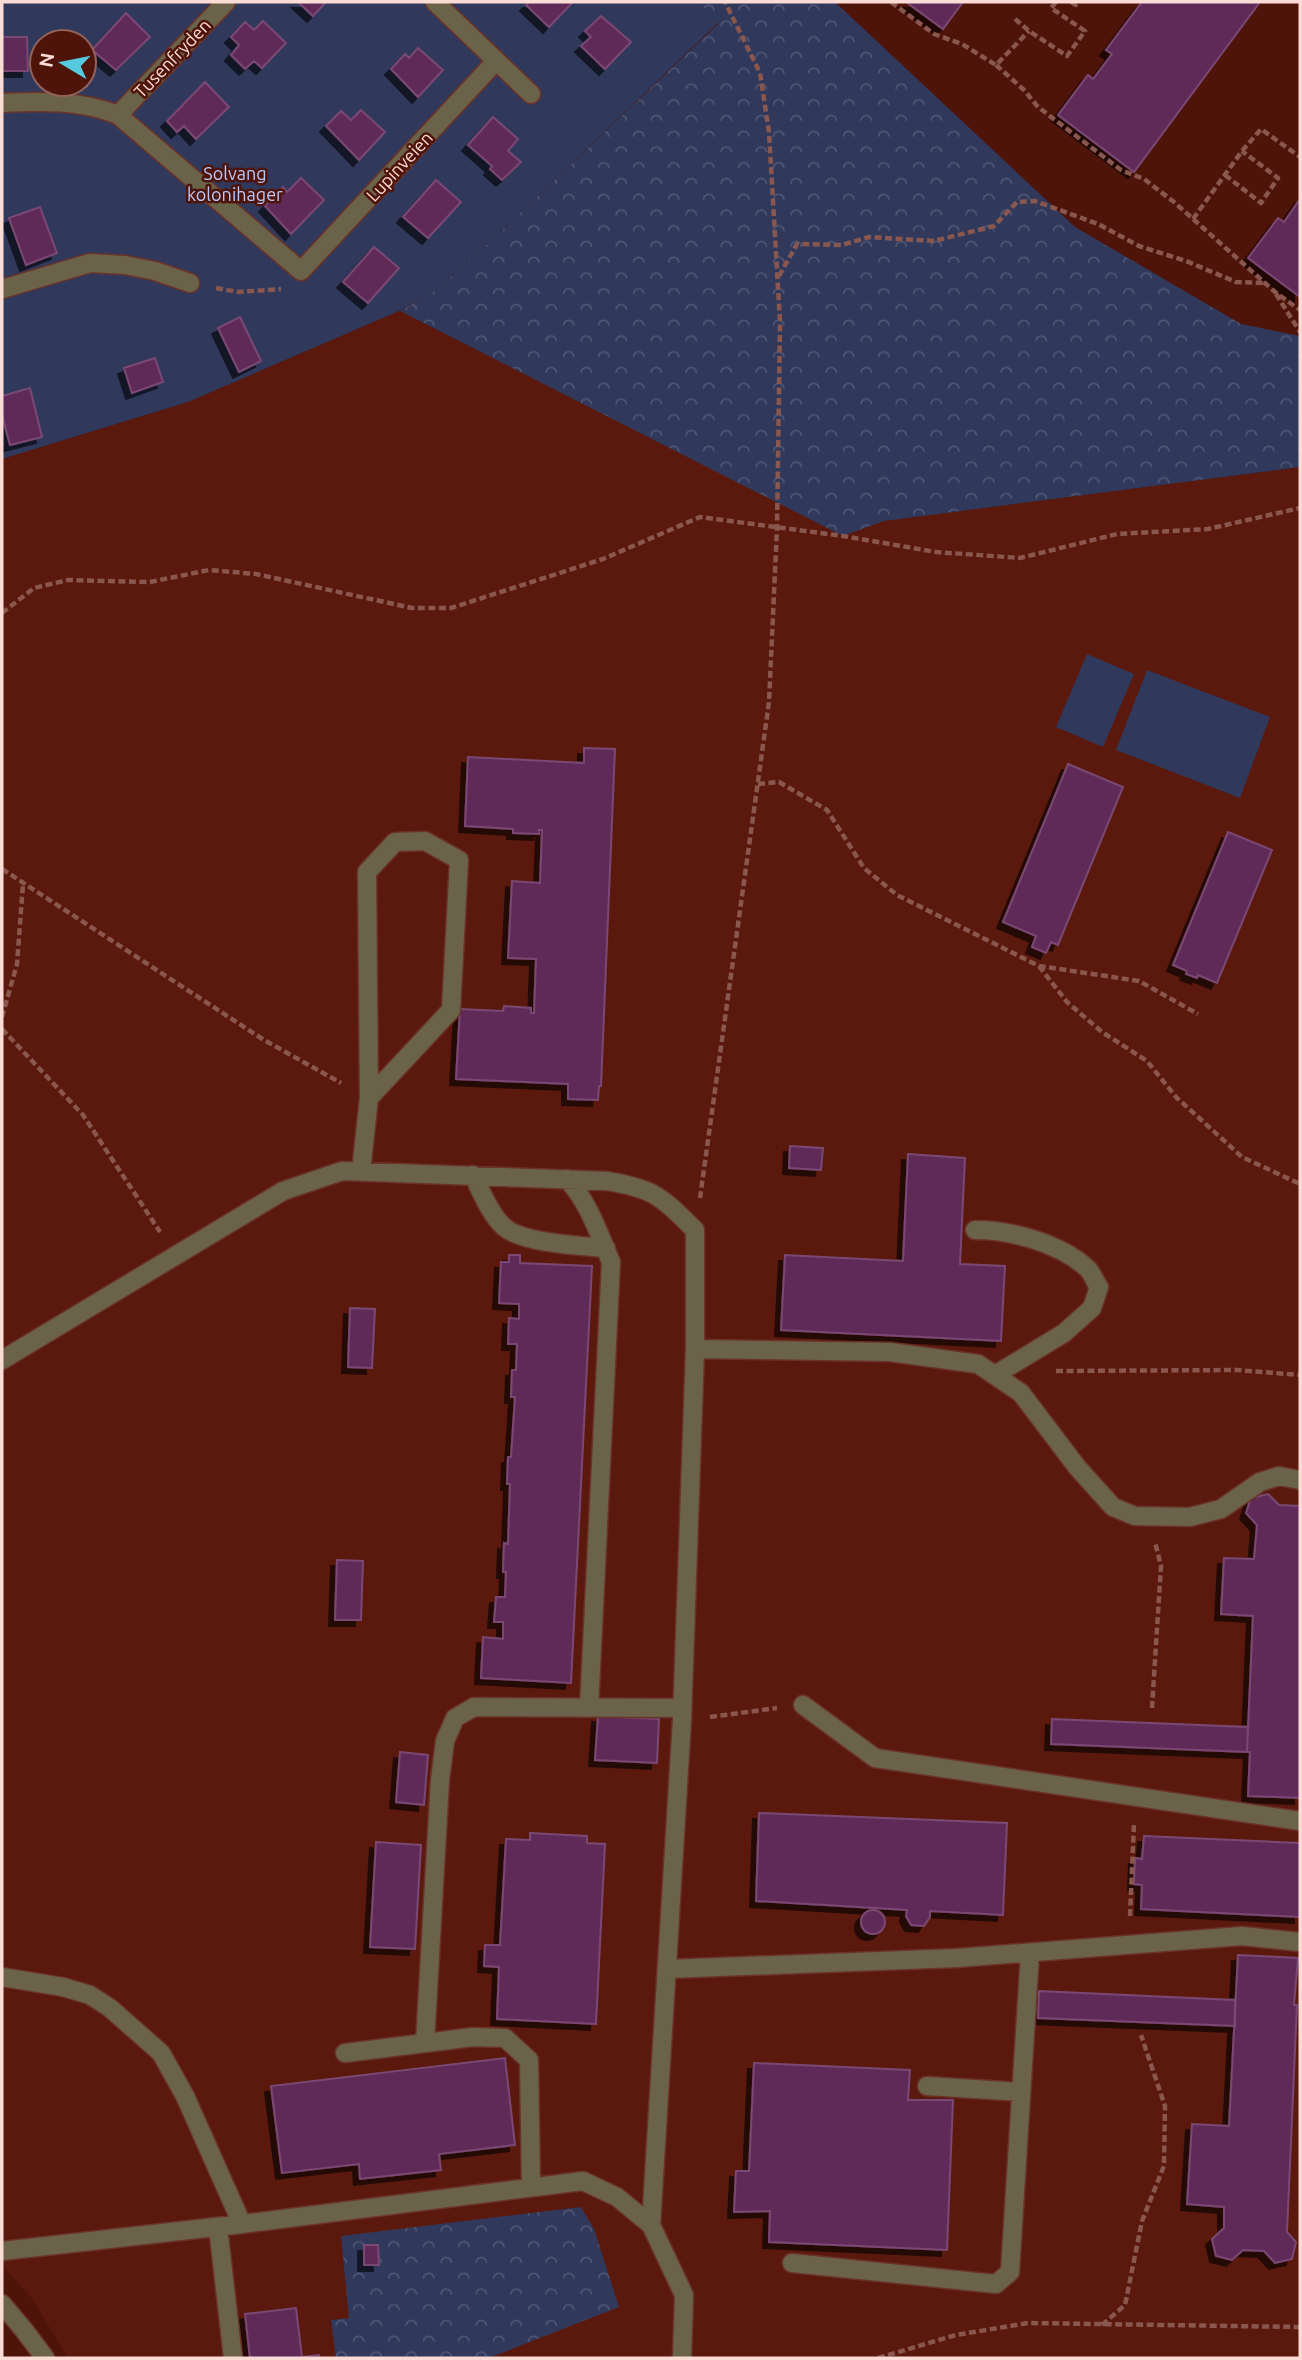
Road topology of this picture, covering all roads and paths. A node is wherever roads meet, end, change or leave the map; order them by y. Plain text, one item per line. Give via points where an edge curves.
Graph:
1 (226, 2) edge
2 (435, 2) edge
3 (725, 2) edge
4 (891, 2) edge
5 (1056, 2) edge
6 (1071, 2) edge
7 (1079, 2) edge
8 (1015, 19) dead end
9 (1029, 31) junction
10 (496, 61) junction
11 (996, 65) junction
12 (531, 94) dead end
13 (2, 103) edge
14 (118, 115) junction
15 (1242, 150) junction
16 (1300, 157) edge
17 (1225, 175) junction
18 (1193, 219) junction
19 (301, 271) junction
20 (778, 277) junction
21 (190, 283) joint
22 (1265, 283) junction
23 (2, 289) edge
24 (1275, 292) junction
25 (1300, 310) edge
26 (1300, 332) edge
27 (1300, 508) edge
28 (777, 528) junction
29 (2, 613) edge
30 (758, 783) junction
31 (2, 869) edge
32 (23, 884) junction
33 (1039, 966) junction
34 (1198, 1014) dead end
35 (2, 1017) edge
36 (2, 1029) edge
37 (369, 1098) junction
38 (360, 1171) junction
39 (473, 1174) junction
40 (567, 1179) junction
41 (1300, 1184) edge
42 (695, 1230) junction
43 (975, 1230) dead end
44 (606, 1248) junction
45 (174, 1255) junction
46 (695, 1349) junction
47 (2, 1360) edge
48 (1046, 1372) dead end
49 (995, 1375) junction
50 (1300, 1375) edge
51 (1300, 1480) edge
52 (1135, 1516) junction
53 (803, 1705) joint
54 (589, 1708) junction
55 (1153, 1708) dead end
56 (682, 1714) junction
57 (1135, 1797) junction
58 (1300, 1821) edge
59 (1300, 1941) edge
60 (1129, 1945) junction
61 (1030, 1953) junction
62 (668, 1969) junction
63 (2, 1977) edge
64 (1141, 2035) dead end
65 (425, 2043) junction
66 (345, 2053) dead end
67 (927, 2086) dead end
68 (1021, 2092) junction
69 (531, 2187) junction
70 (242, 2224) junction
71 (651, 2225) junction
72 (218, 2227) junction
73 (2, 2250) edge
74 (792, 2263) dead end
75 (2, 2304) edge
76 (1102, 2325) junction
77 (1300, 2327) edge
78 (45, 2358) edge
79 (233, 2358) edge
80 (682, 2358) edge
81 (878, 2358) edge

1 - 14 street, Tusenfryden
2 - 10 street
3 - 20 path via 760,73 769,132
4 - 11 path via 934,34 962,44
5 - 9 path via 1051,8 1085,31 1067,56
6 - 7 path
8 - 9 path
9 - 11 path
10 - 12 street
10 - 19 street, Lupinveien
11 - 18 path via 1038,107 1121,170 1144,178
13 - 14 street via 49,101
14 - 19 street
15 - 16 path via 1261,129
15 - 17 path
15 - 17 path via 1278,178 1261,203
17 - 18 path
18 - 22 path
19 - 21 path via 285,289 238,292
20 - 22 path via 797,244 842,245 869,237 934,241 994,226 1017,202 1035,201 1236,282
20 - 28 path
21 - 23 street via 135,267 90,262
22 - 24 path
24 - 25 path
24 - 26 path
27 - 28 path via 1208,529 1117,534 1020,558 936,552
28 - 29 path via 700,517 603,559 451,608 412,608 256,574 209,569 150,582 68,580 34,588
28 - 30 path via 769,702
30 - 33 path via 779,782 827,810 864,868 897,895
30 - 42 path
31 - 32 path
32 - 35 path via 18,964
32 - 37 path via 264,1040
33 - 34 path via 1139,981
33 - 41 path via 1068,1002 1102,1032 1147,1061 1176,1097 1242,1157
36 - 45 path via 83,1115
37 - 37 street via 367,872 395,842 425,841 459,860 451,1010
37 - 38 street
38 - 39 street
38 - 45 street via 342,1171 283,1191
39 - 40 street
39 - 44 street via 505,1228 543,1242
40 - 42 street via 639,1186 661,1196
40 - 44 street
42 - 46 street
43 - 49 street via 1018,1234 1053,1247 1089,1269 1099,1287 1093,1308 1064,1333
44 - 54 street via 611,1262
45 - 47 street
46 - 49 street via 890,1352 978,1364
46 - 56 street
48 - 50 path via 1237,1370
49 - 52 street via 1021,1393 1113,1507
51 - 52 street via 1279,1476 1260,1482 1221,1509 1190,1517
52 - 55 path via 1151,1526 1161,1566
53 - 56 path
53 - 57 street via 875,1758
54 - 56 street
54 - 65 street via 474,1707 455,1718 445,1741 440,1780
56 - 62 street
57 - 58 street
57 - 60 path
59 - 60 street via 1242,1936
60 - 61 street
61 - 62 street
61 - 68 street
62 - 71 street
63 - 70 street via 90,1995 119,2014 161,2053
64 - 76 path via 1164,2106 1164,2166 1142,2221 1125,2305
65 - 66 street
65 - 69 street via 505,2038 529,2060
67 - 68 street
68 - 74 street via 1010,2272 996,2284
69 - 70 street
69 - 71 street via 583,2181 617,2197
70 - 72 street
71 - 80 street via 684,2295
72 - 73 street
72 - 79 street
75 - 78 street
76 - 77 path
76 - 81 path via 1028,2323 956,2335

